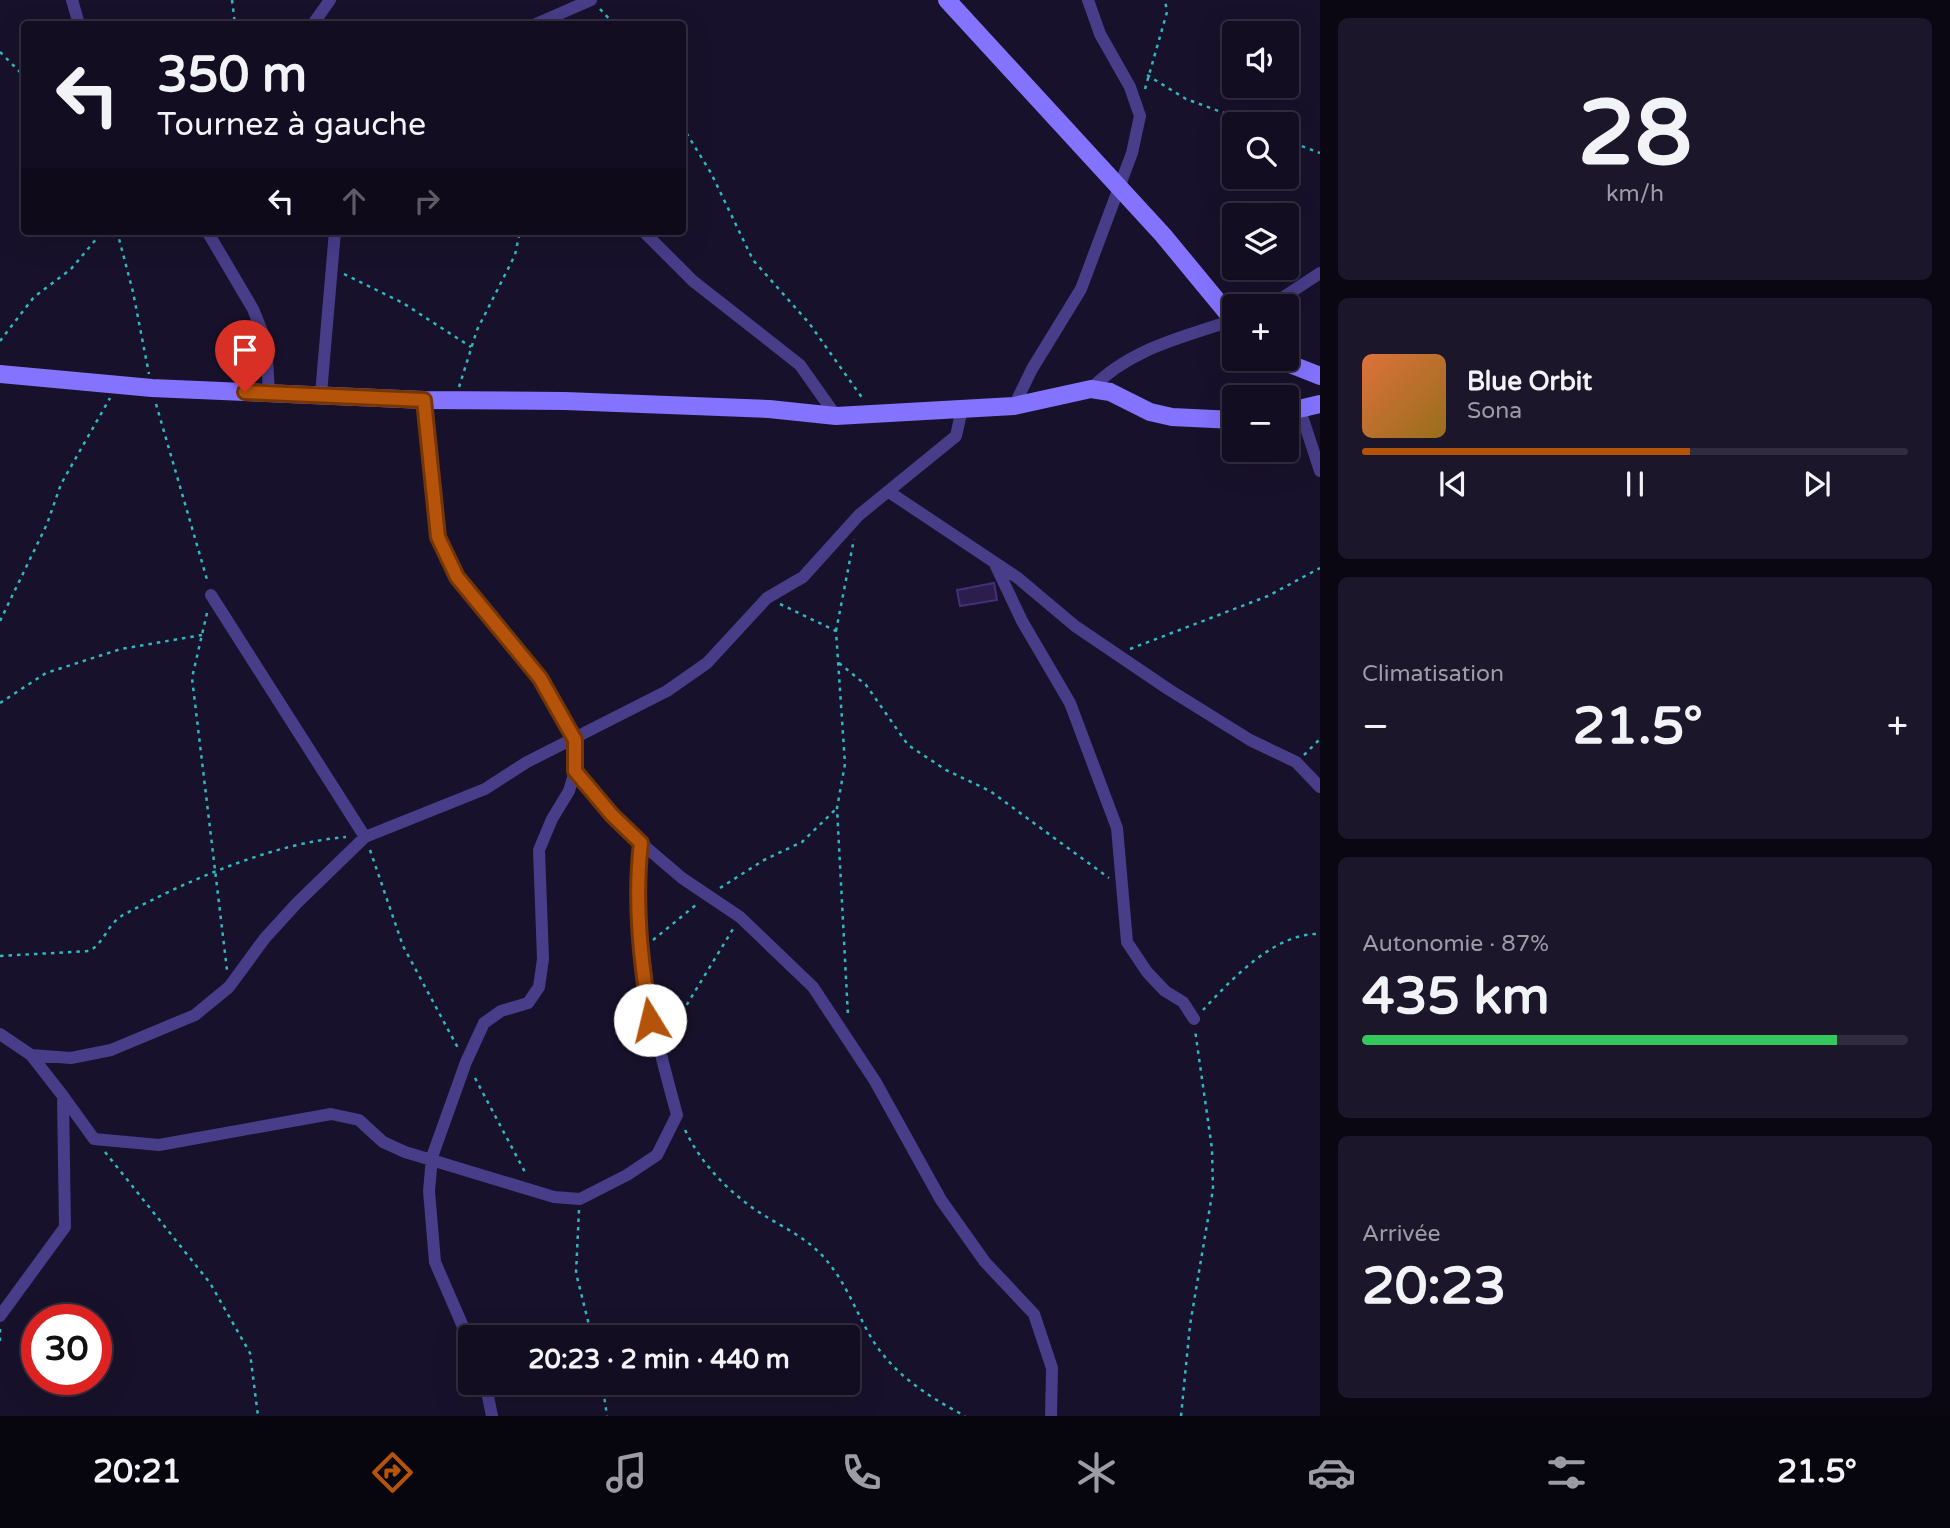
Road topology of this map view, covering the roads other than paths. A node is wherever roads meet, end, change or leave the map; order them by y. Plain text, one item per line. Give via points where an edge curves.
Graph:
1 (72, 0) edge
2 (330, 0) edge
3 (947, 0) edge
4 (1088, 0) edge
5 (595, 4) edge
6 (78, 21) edge
7 (315, 21) edge
8 (545, 21) edge
9 (1119, 187) junction
10 (209, 235) edge
11 (335, 235) edge
12 (647, 235) edge
13 (1320, 273) edge
14 (1288, 294) edge
15 (1222, 306) edge
16 (1222, 324) edge
17 (1299, 368) edge
18 (0, 374) edge
19 (1320, 376) edge
20 (1091, 389) junction
21 (269, 393) junction
22 (321, 394) junction
23 (424, 400) junction
24 (1320, 404) edge
25 (1014, 406) junction
26 (962, 409) junction
27 (1299, 409) edge
28 (836, 416) junction
29 (1222, 419) edge
30 (1299, 424) edge
31 (1320, 471) edge
32 (890, 492) junction
33 (994, 562) junction
34 (211, 595) road end
35 (575, 740) junction
36 (575, 771) junction
37 (1320, 787) edge
38 (362, 839) junction
39 (641, 843) junction
40 (1194, 1019) road end
41 (0, 1034) edge
42 (31, 1055) junction
43 (63, 1096) junction
44 (432, 1157) junction
45 (0, 1316) edge
46 (462, 1325) edge
47 (488, 1395) edge
48 (492, 1416) edge
49 (1051, 1416) edge

1 - 6 street
2 - 7 street
3 - 9 street
4 - 9 street via 1140,116
5 - 8 street
9 - 15 street
9 - 25 street via 1081,289
10 - 21 street via 262,332
11 - 22 street
12 - 28 street via 693,281 800,365
13 - 14 street
16 - 20 street via 1125,360
17 - 19 street
18 - 21 street
20 - 25 street
20 - 29 street via 1111,392 1150,412
21 - 22 street
22 - 23 street
23 - 28 street via 769,409
23 - 35 street via 438,537 457,577 540,678
24 - 27 street
25 - 26 street
26 - 28 street
26 - 32 street via 956,436
30 - 31 street
32 - 33 street
32 - 35 street via 859,515 803,577 767,598 707,663 667,691
33 - 37 street via 1075,626 1168,689 1238,733 1296,762
33 - 40 street via 1070,703 1116,828 1132,955 1165,991 1183,1002
34 - 38 street
35 - 36 street
35 - 38 street via 527,762 485,789
36 - 39 street
36 - 44 street via 539,850 542,959 538,986 527,1003 501,1011 484,1023
38 - 42 street via 265,939 229,987 195,1015 111,1050 71,1058
39 - 44 street via 639,950 650,1020 677,1115 657,1155 580,1199 554,1197
39 - 49 street via 740,918 813,988 875,1081 941,1200 985,1262 1034,1314 1052,1368
41 - 42 street
42 - 43 street
43 - 44 street via 94,1139 159,1145 331,1114 359,1121 383,1142 405,1152
43 - 45 street via 65,1227
44 - 46 street via 429,1191 435,1262
47 - 48 street

